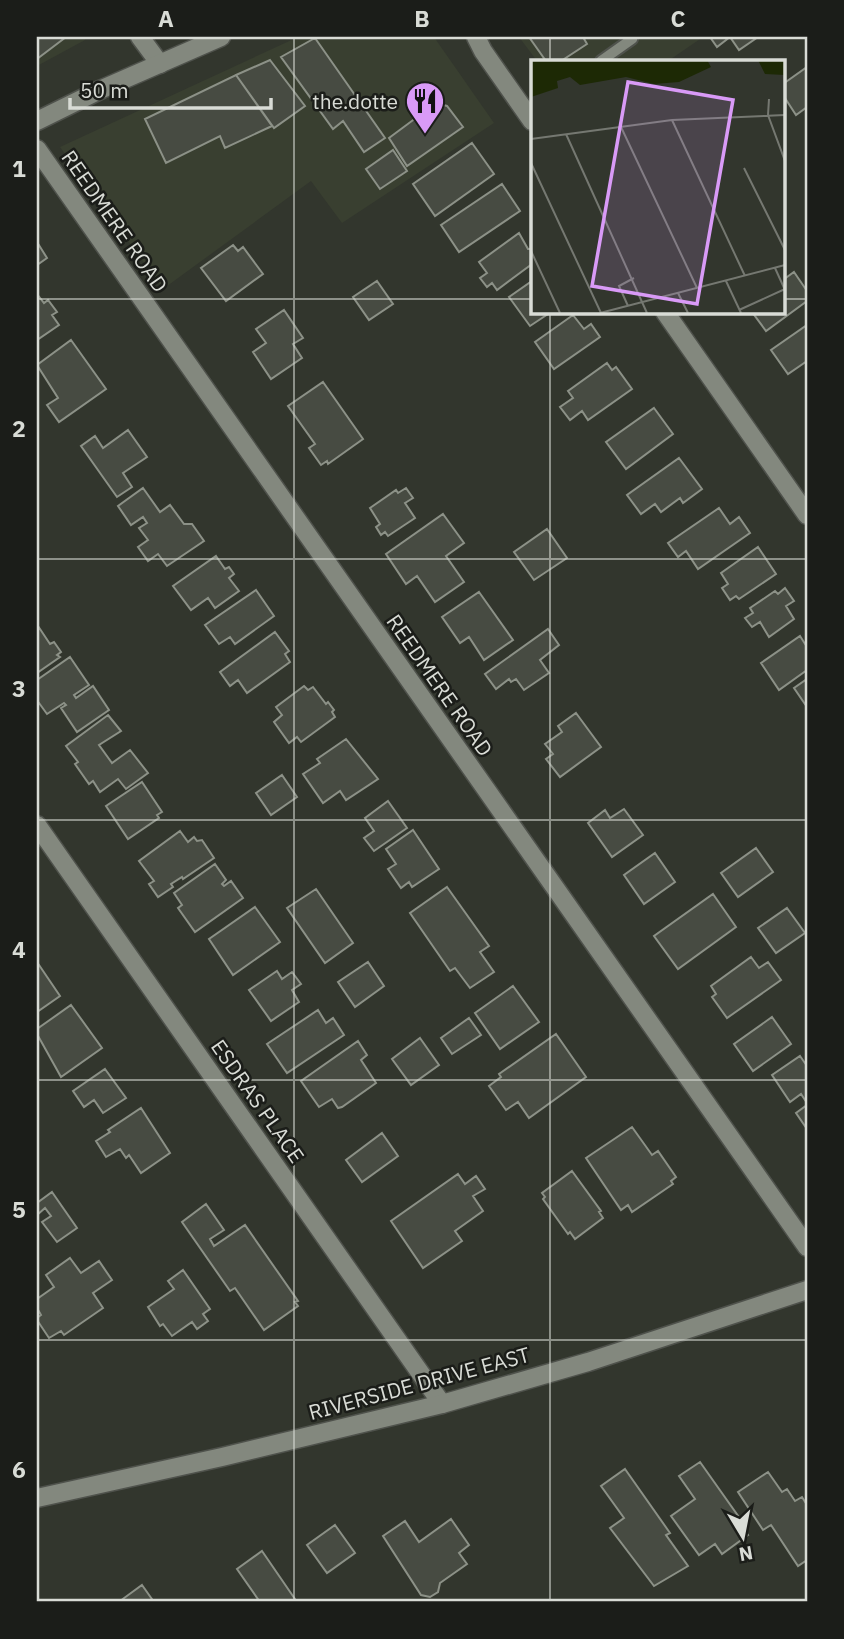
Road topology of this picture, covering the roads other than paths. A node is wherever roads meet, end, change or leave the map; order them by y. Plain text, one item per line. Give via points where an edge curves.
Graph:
1 (139, 37) edge
2 (221, 37) edge
3 (476, 37) edge
4 (631, 37) edge
5 (602, 60) edge
6 (160, 64) junction
7 (531, 116) edge
8 (37, 121) edge
9 (37, 149) edge
10 (666, 313) edge
11 (807, 515) edge
12 (37, 825) edge
13 (807, 1247) edge
14 (807, 1290) edge
15 (442, 1404) junction
16 (37, 1498) edge

1 - 6 street
2 - 6 street
3 - 7 street
4 - 5 lane
6 - 8 street
9 - 13 street, REEDMERE ROAD
10 - 11 street
12 - 15 street, ESDRAS PLACE
14 - 15 street, RIVERSIDE DRIVE EAST
15 - 16 street, RIVERSIDE DRIVE EAST

